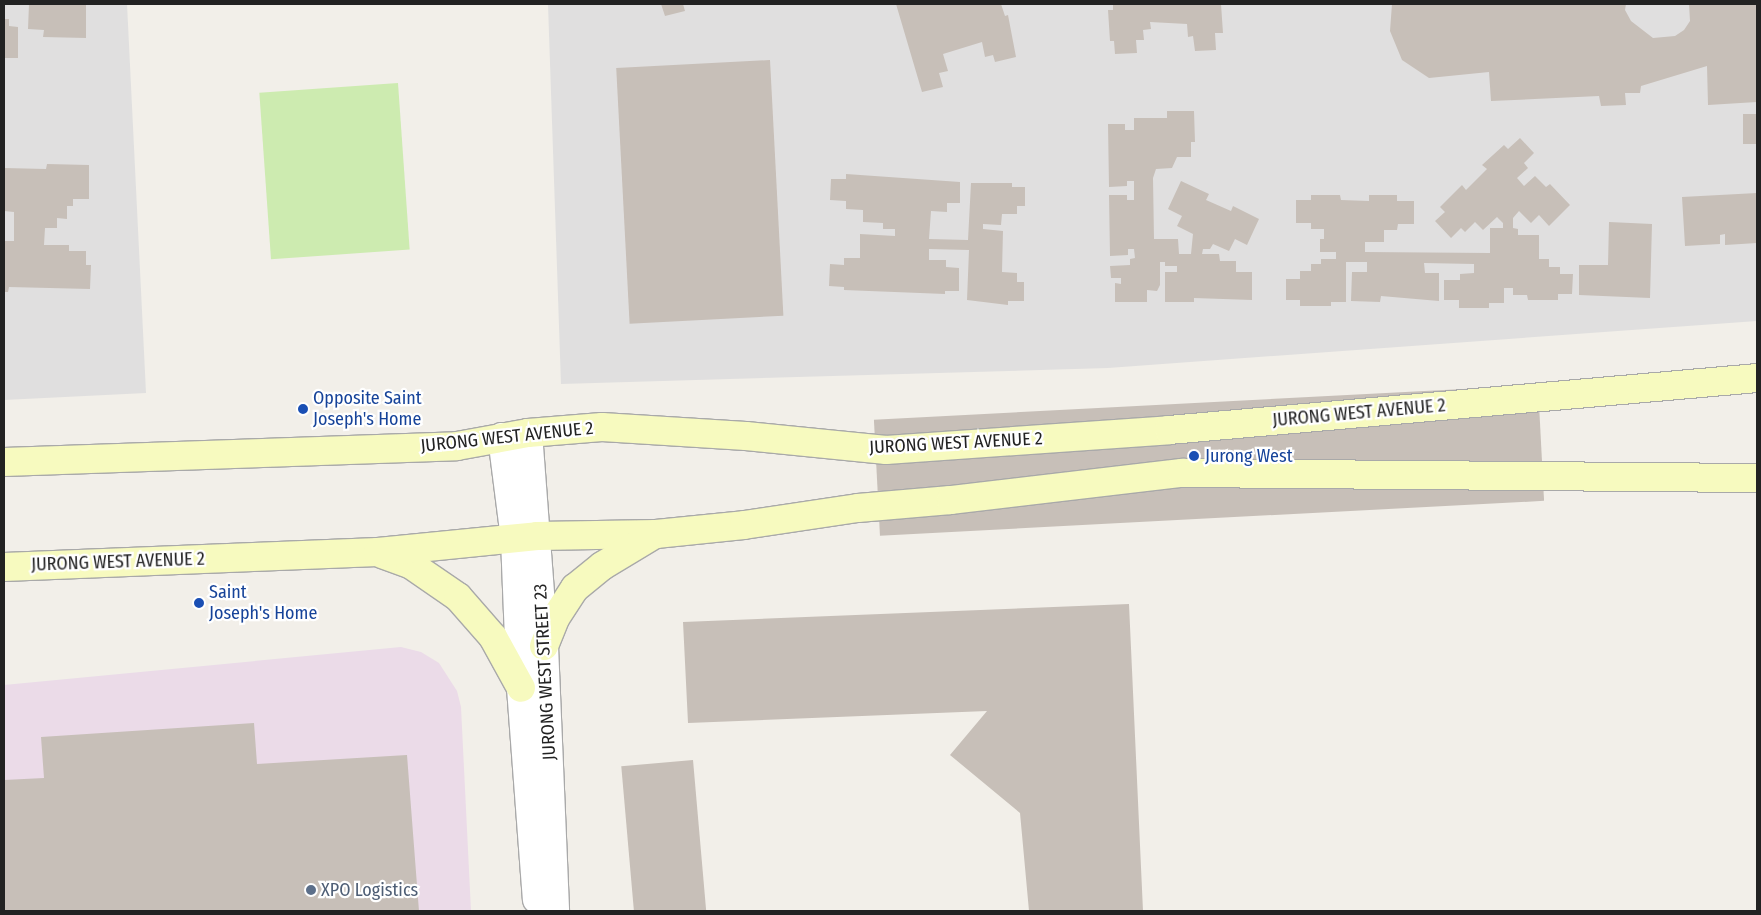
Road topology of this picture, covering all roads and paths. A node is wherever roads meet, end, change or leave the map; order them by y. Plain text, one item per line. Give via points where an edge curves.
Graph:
1 (1757, 378) edge
2 (515, 435) junction
3 (4, 462) edge
4 (1757, 478) edge
5 (656, 534) junction
6 (526, 538) junction
7 (378, 552) junction
8 (4, 567) edge
9 (544, 646) junction
10 (521, 688) junction
11 (539, 911) edge
12 (555, 911) edge

1 - 2 main road, JURONG WEST AVENUE 2 via 1169,430 886,450 746,436 602,427
2 - 3 main road, JURONG WEST AVENUE 2 via 457,446
2 - 6 street, JURONG WEST STREET 23
4 - 5 main road, JURONG WEST AVENUE 2 via 1182,473 858,508
5 - 6 main road, JURONG WEST AVENUE 2
5 - 9 main road via 596,570 575,588 556,617
6 - 7 main road, JURONG WEST AVENUE 2
6 - 9 street, JURONG WEST STREET 23
6 - 10 street, JURONG WEST STREET 23
7 - 8 main road, JURONG WEST AVENUE 2
7 - 10 main road via 410,564 458,597 493,637
9 - 12 street, JURONG WEST STREET 23
10 - 11 street, JURONG WEST STREET 23

